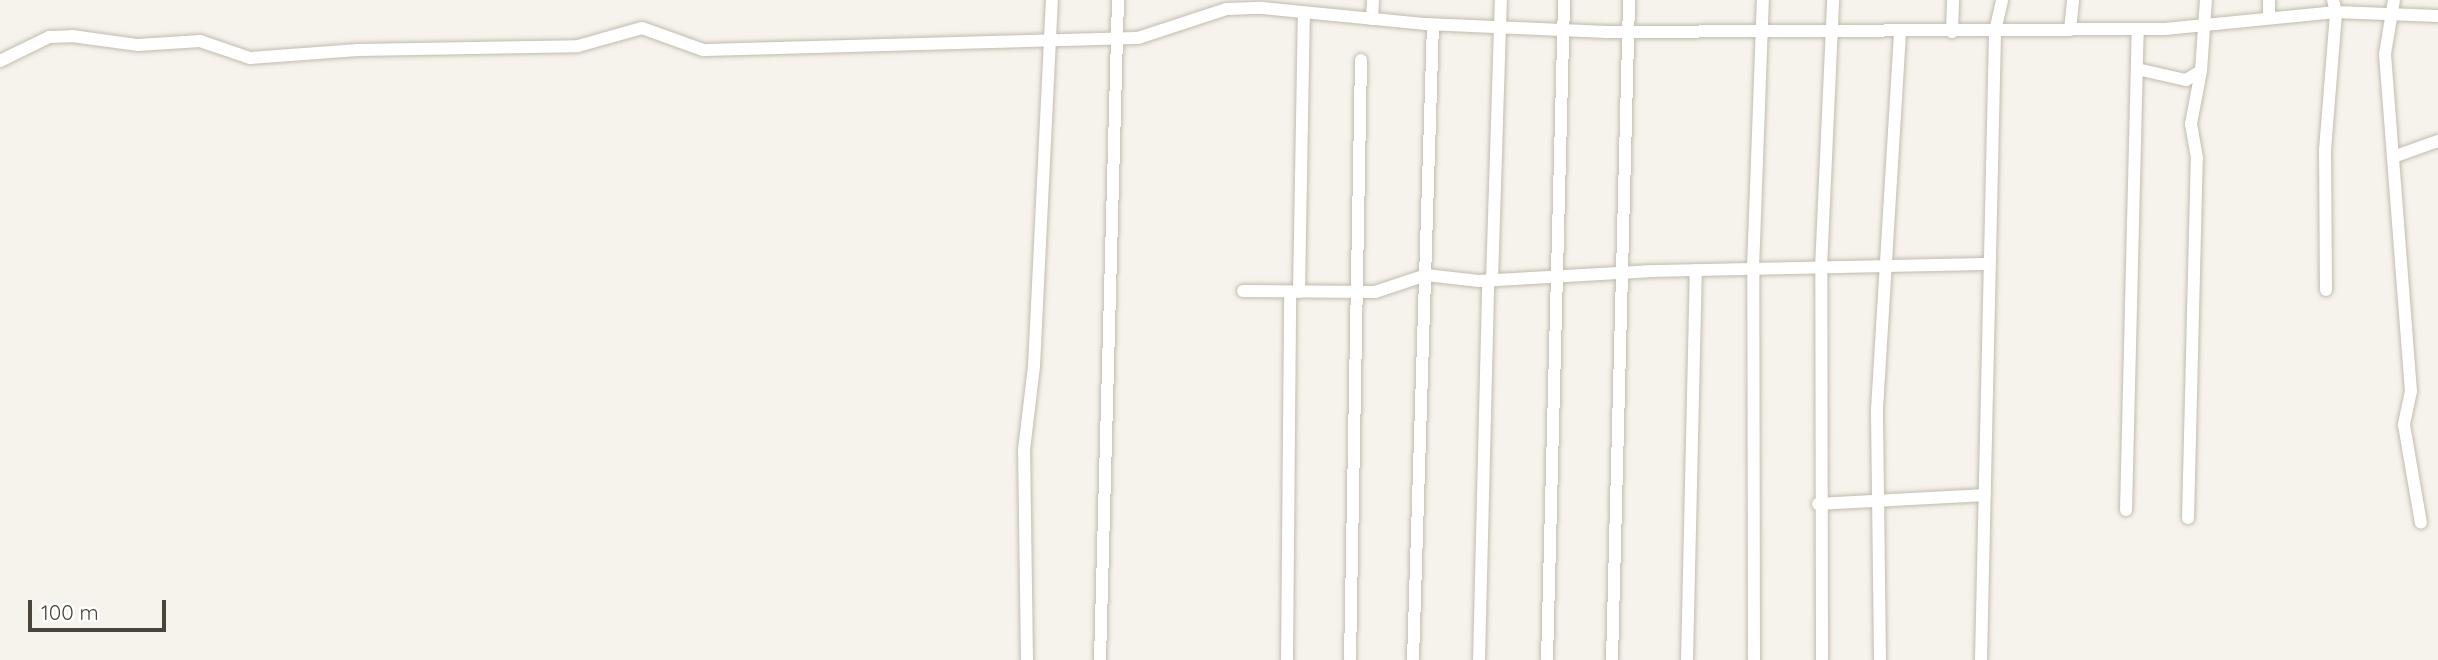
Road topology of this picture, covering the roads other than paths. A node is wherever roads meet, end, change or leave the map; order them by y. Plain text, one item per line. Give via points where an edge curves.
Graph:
1 (1052, 0) edge
2 (1118, 0) edge
3 (1313, 0) edge
4 (1373, 0) edge
5 (1501, 0) edge
6 (1564, 0) edge
7 (1629, 0) edge
8 (1763, 0) edge
9 (1833, 0) edge
10 (1953, 0) edge
11 (2002, 0) edge
12 (2073, 0) edge
13 (2206, 0) edge
14 (2269, 0) edge
15 (2394, 0) edge
16 (1246, 4) edge
17 (2335, 6) edge
18 (1308, 13) junction
19 (2393, 14) junction
20 (2438, 16) edge
21 (1372, 19) junction
22 (2269, 19) junction
23 (1433, 25) junction
24 (1500, 27) junction
25 (1831, 27) junction
26 (2206, 28) junction
27 (1763, 29) junction
28 (2138, 29) junction
29 (1562, 30) junction
30 (2070, 30) junction
31 (1626, 31) junction
32 (1900, 32) junction
33 (1952, 32) junction
34 (1995, 32) junction
35 (1117, 38) junction
36 (1052, 41) junction
37 (1361, 60) dead end
38 (0, 61) edge
39 (2137, 69) junction
40 (2201, 71) junction
41 (2438, 141) edge
42 (2393, 157) junction
43 (1989, 264) junction
44 (1821, 268) junction
45 (1886, 268) junction
46 (1753, 269) junction
47 (1696, 270) junction
48 (1624, 273) junction
49 (1426, 275) junction
50 (1555, 277) junction
51 (1490, 281) junction
52 (2326, 290) dead end
53 (1243, 291) dead end
54 (1294, 292) junction
55 (1358, 292) junction
56 (1985, 495) junction
57 (1878, 502) junction
58 (1818, 505) junction
59 (2126, 510) dead end
60 (2188, 518) dead end
61 (2421, 523) dead end
62 (1027, 660) edge
63 (1100, 660) edge
64 (1286, 660) edge
65 (1350, 660) edge
66 (1413, 660) edge
67 (1479, 660) edge
68 (1547, 660) edge
69 (1612, 660) edge
70 (1687, 660) edge
71 (1754, 660) edge
72 (1822, 660) edge
73 (1880, 660) edge
74 (1981, 660) edge

1 - 36 street
2 - 35 street
3 - 18 street
4 - 21 street
5 - 24 street
6 - 29 street
7 - 31 street
8 - 27 street
9 - 25 street
10 - 33 street
11 - 34 street
12 - 30 street
13 - 26 street
14 - 22 street
15 - 19 street
16 - 18 street
16 - 35 street via 1138,38
17 - 19 street
17 - 22 street
17 - 52 street via 2325,150
18 - 21 street
18 - 54 street
19 - 20 street
19 - 42 street via 2385,54
21 - 23 street
22 - 26 street
23 - 24 street
23 - 49 street
24 - 29 street
24 - 51 street
25 - 27 street
25 - 32 street
25 - 44 street
26 - 28 street
26 - 40 street
27 - 31 street
27 - 46 street
28 - 30 street
28 - 39 street
29 - 31 street
29 - 50 street
30 - 34 street
31 - 48 street
32 - 33 street
32 - 45 street
33 - 34 street
34 - 43 street
35 - 36 street
35 - 63 street
36 - 38 street via 703,50 642,28 578,46 358,50 250,58 200,41 138,45 72,36 49,37
36 - 62 street via 1034,366 1024,450
37 - 55 street
39 - 40 street via 2186,80
39 - 59 street
40 - 60 street via 2191,124 2197,158
41 - 42 street
42 - 61 street via 2411,391 2404,425
43 - 45 street
43 - 56 street
44 - 45 street
44 - 46 street
44 - 58 street
45 - 57 street via 1877,409
46 - 47 street
46 - 71 street
47 - 48 street
47 - 70 street
48 - 50 street
48 - 69 street
49 - 51 street
49 - 55 street via 1375,292
49 - 66 street
50 - 51 street
50 - 68 street
51 - 67 street
53 - 54 street
54 - 55 street
54 - 64 street
55 - 65 street
56 - 57 street
56 - 74 street
57 - 58 street
57 - 73 street
58 - 72 street

